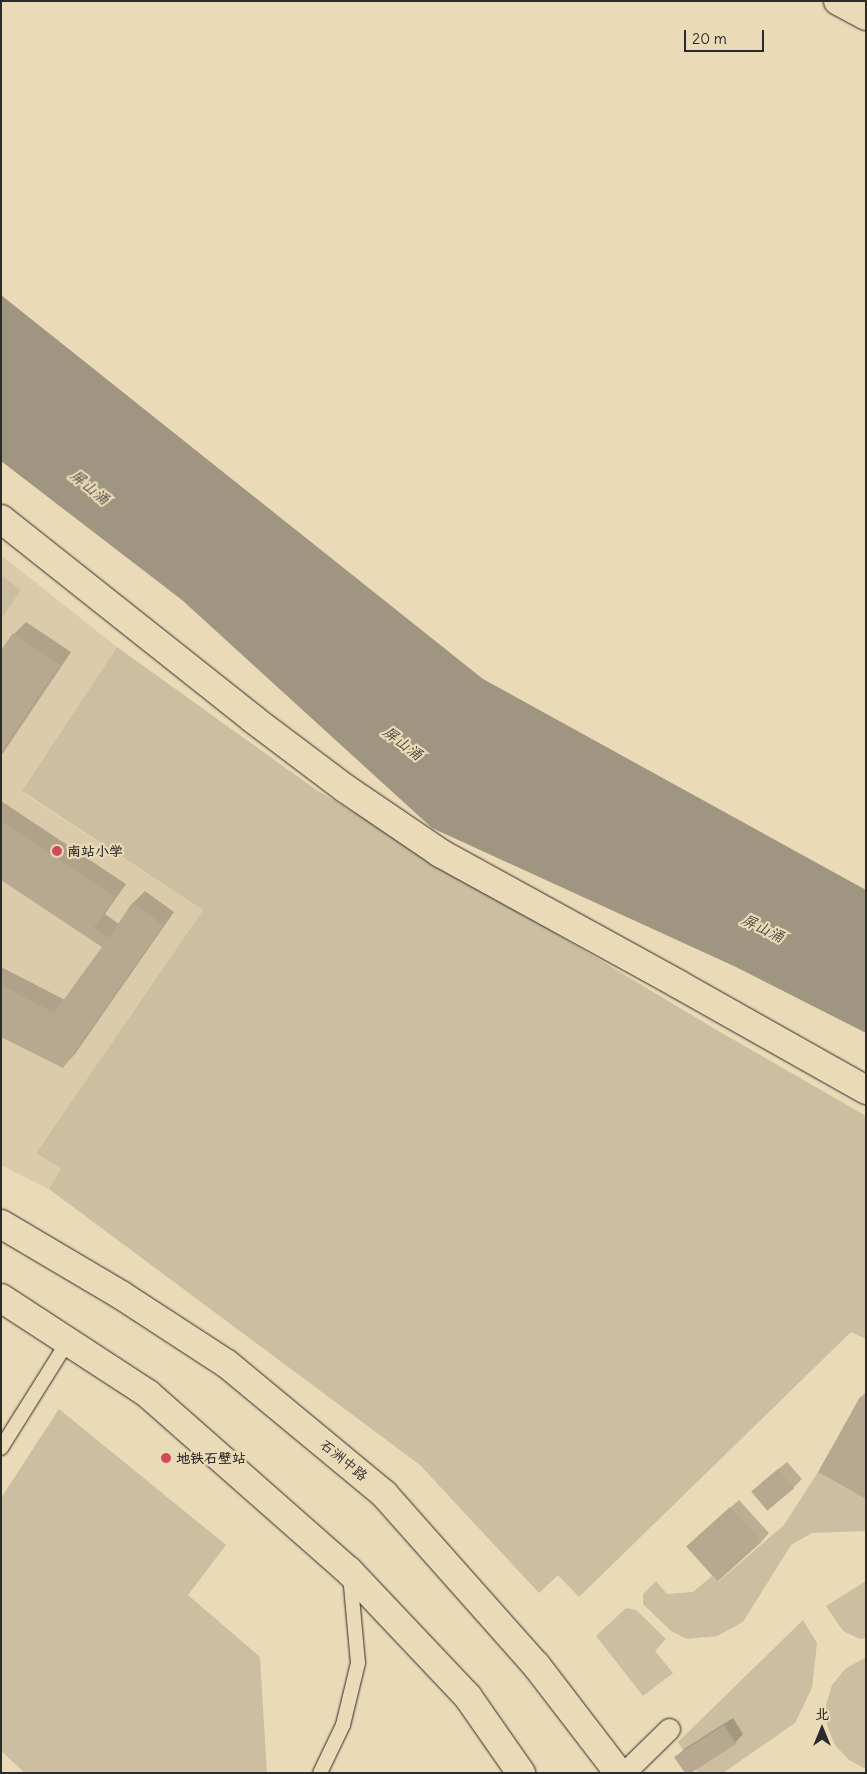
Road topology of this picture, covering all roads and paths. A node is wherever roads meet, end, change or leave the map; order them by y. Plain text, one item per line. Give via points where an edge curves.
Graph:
1 (838, 1) edge
2 (866, 16) edge
3 (1, 519) edge
4 (866, 1090) edge
5 (1, 1224) edge
6 (1, 1298) edge
7 (68, 1341) junction
8 (1, 1448) edge
9 (349, 1572) junction
10 (669, 1730) dead end
11 (320, 1773) edge
12 (521, 1773) edge
13 (619, 1773) edge
14 (624, 1773) edge

1 - 2 main road
3 - 4 main road via 268,731 440,854
5 - 13 main road, 石洲中路 via 121,1295 226,1364 384,1494 536,1665
6 - 7 main road
7 - 8 lane
7 - 9 main road via 148,1394
9 - 11 lane via 358,1663 343,1725
9 - 12 main road via 468,1697
10 - 14 street

